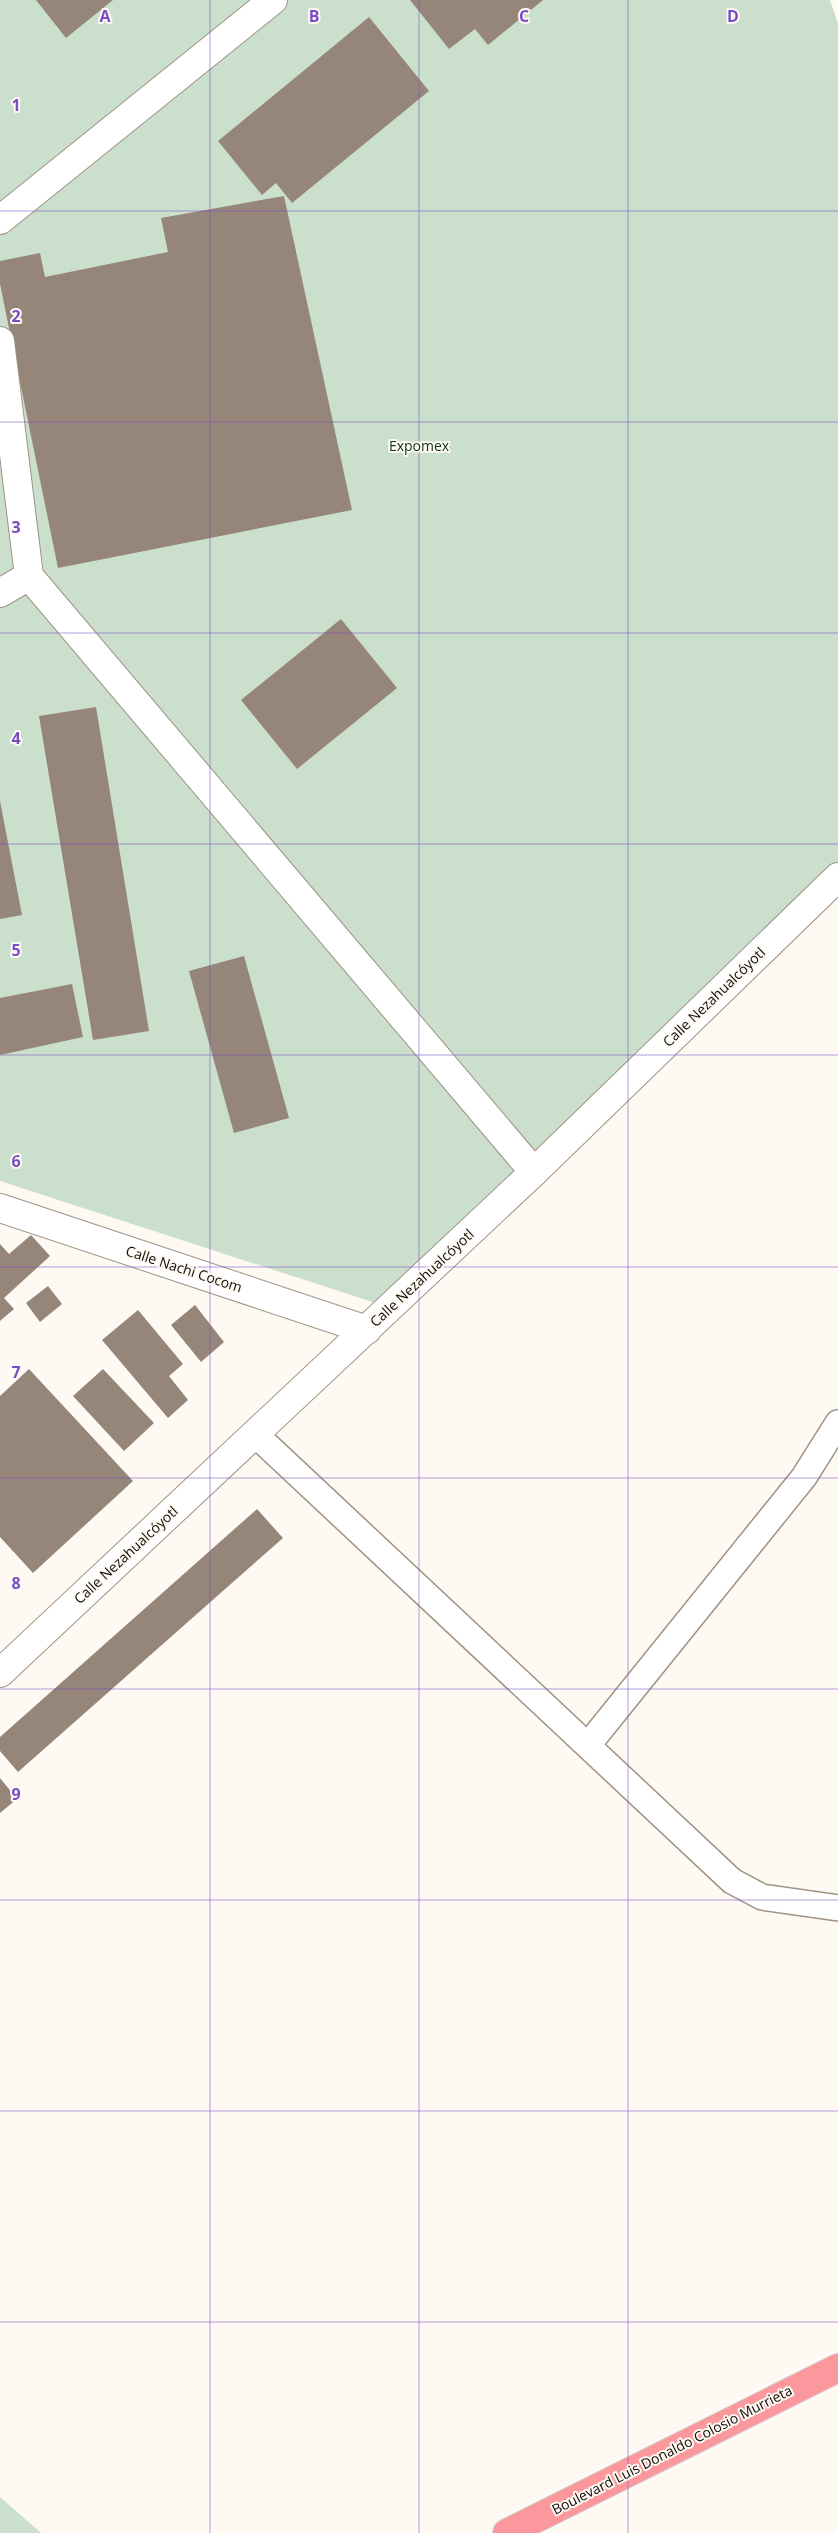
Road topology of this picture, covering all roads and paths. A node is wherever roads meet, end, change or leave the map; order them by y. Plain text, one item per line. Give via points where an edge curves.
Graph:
1 (272, 0) edge
2 (0, 220) edge
3 (0, 341) edge
4 (29, 576) junction
5 (0, 593) edge
6 (838, 877) edge
7 (534, 1172) junction
8 (0, 1208) edge
9 (367, 1330) junction
10 (838, 1423) edge
11 (255, 1434) junction
12 (0, 1673) edge
13 (588, 1745) junction
14 (838, 1908) edge
15 (837, 2368) edge
16 (507, 2533) edge

1 - 2 street
3 - 4 street
4 - 5 street
4 - 7 street
6 - 7 street, Calle Nezahualcóyotl
7 - 9 street, Calle Nezahualcóyotl
8 - 9 street, Calle Nachi Cocom
9 - 11 street, Calle Nezahualcóyotl
10 - 13 lane via 804,1477
11 - 12 street, Calle Nezahualcóyotl
11 - 13 lane
13 - 14 lane via 732,1881 762,1897
15 - 16 highway, Boulevard Luis Donaldo Colosio Murrieta

